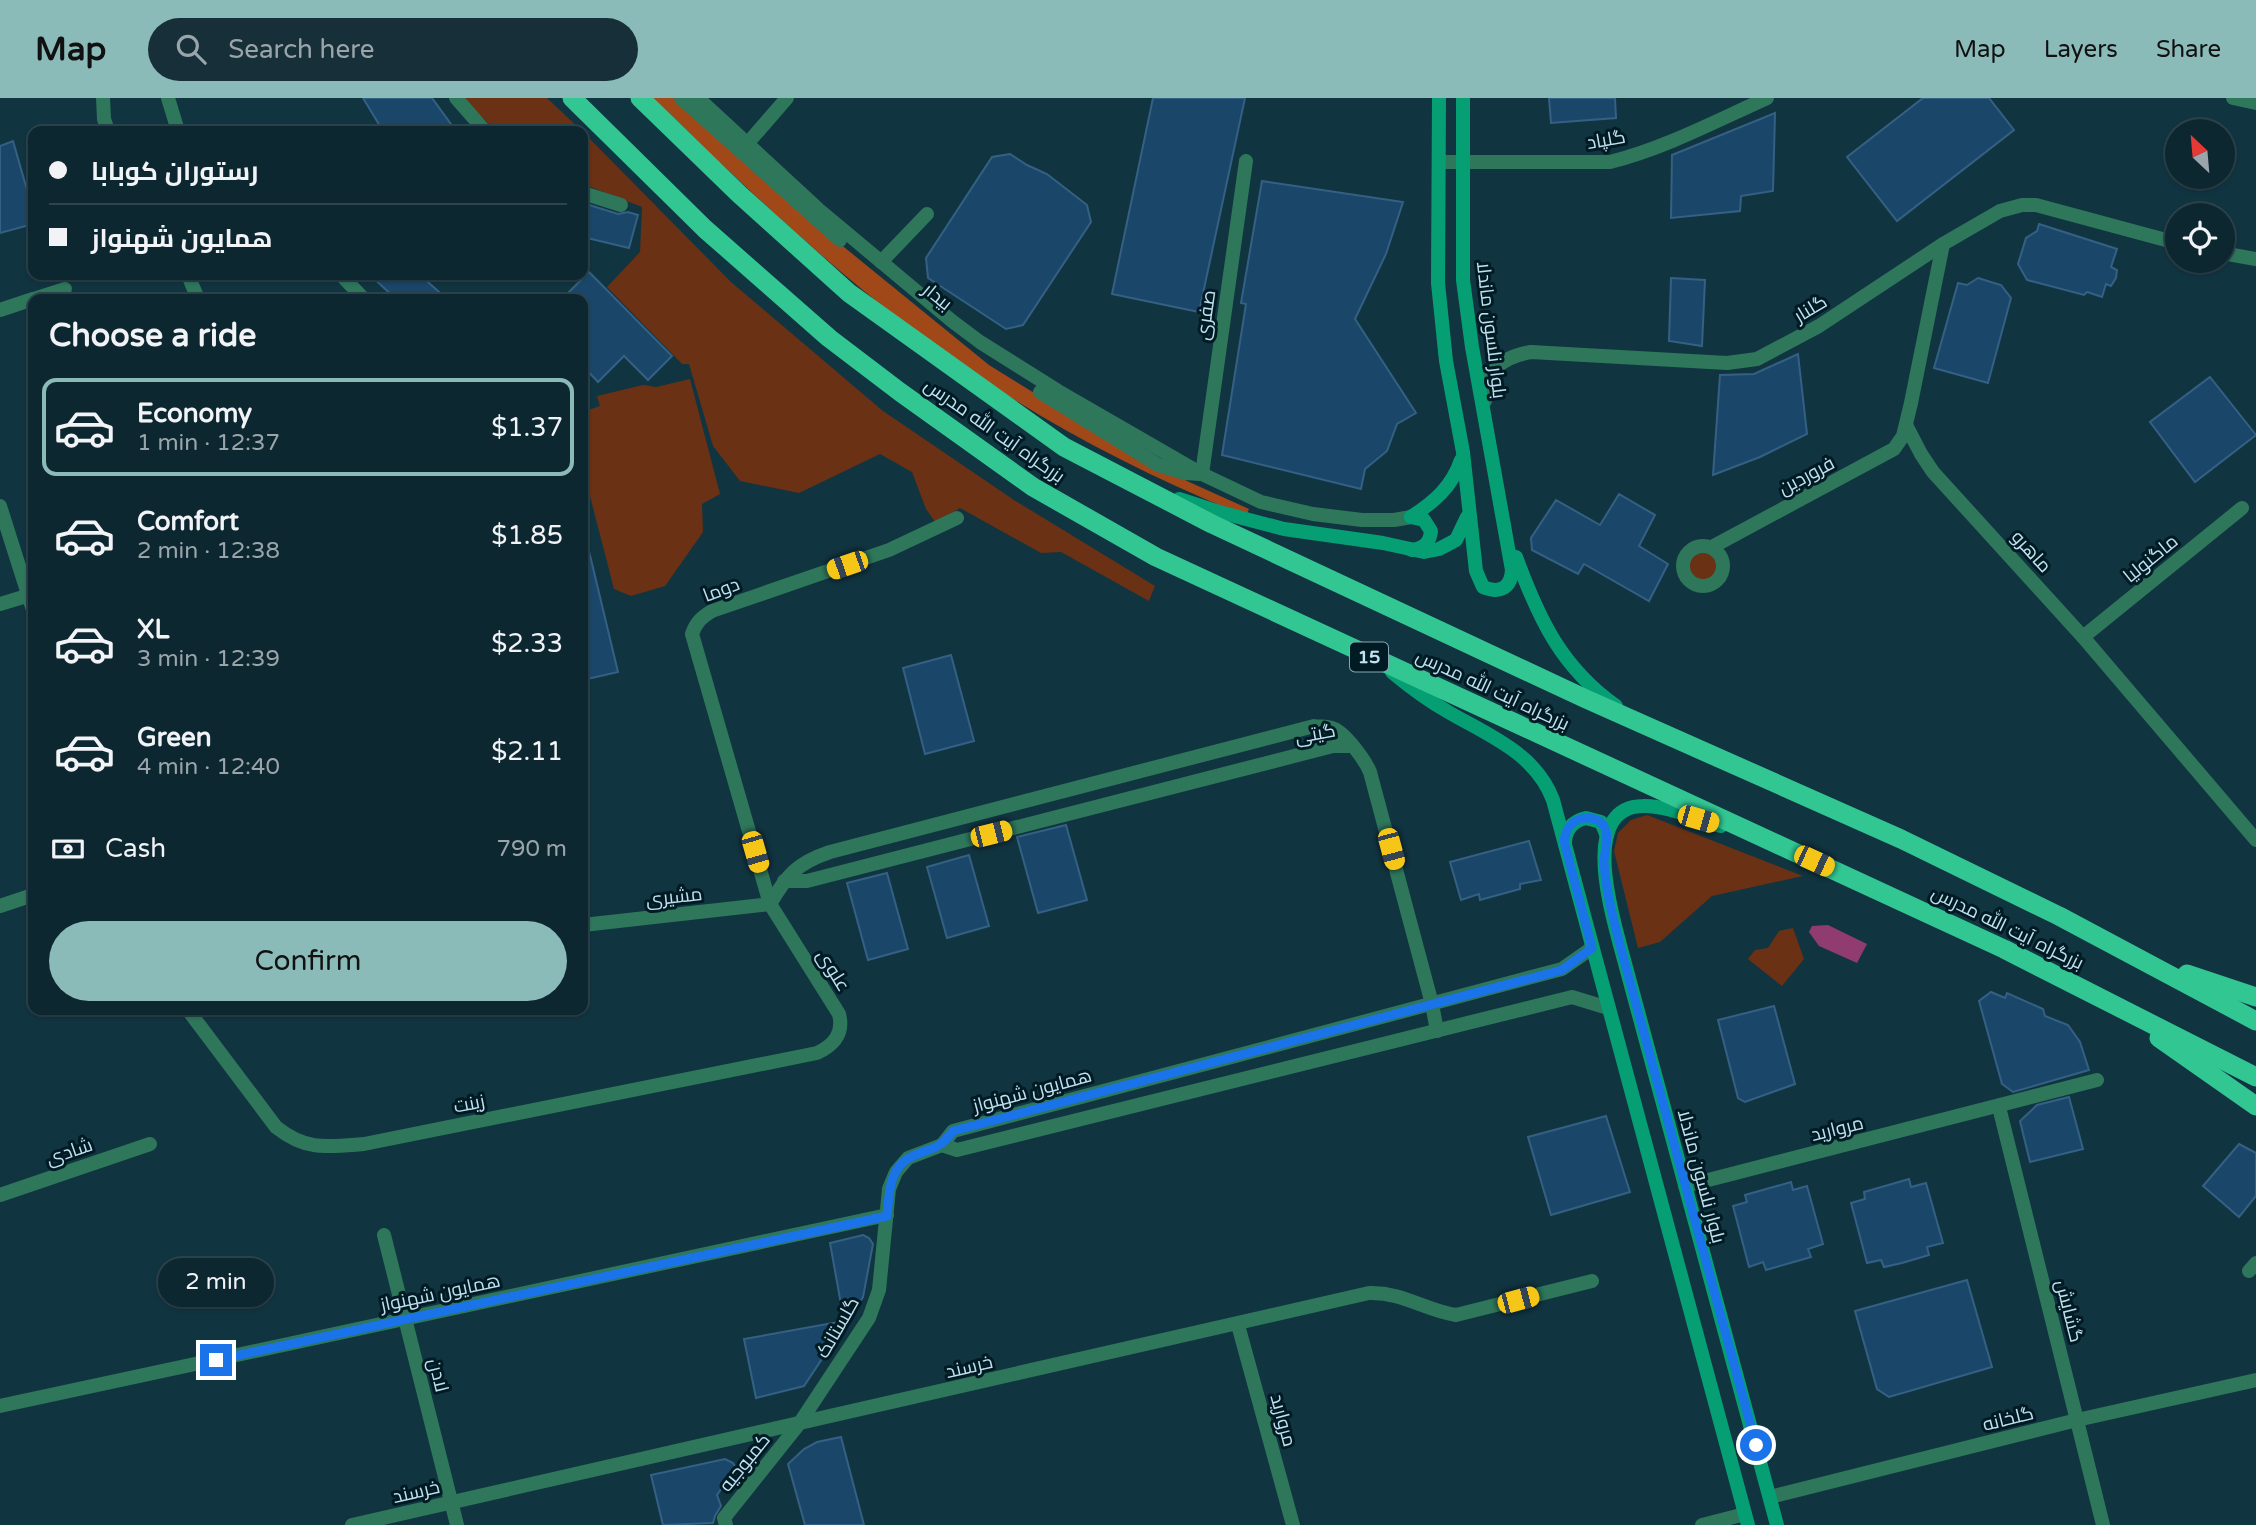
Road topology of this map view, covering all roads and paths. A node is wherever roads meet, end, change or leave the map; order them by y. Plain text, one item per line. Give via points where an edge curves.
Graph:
1 (103, 98) edge
2 (169, 98) edge
3 (456, 98) edge
4 (572, 98) edge
5 (640, 98) edge
6 (681, 98) edge
7 (698, 98) edge
8 (787, 98) edge
9 (1439, 98) edge
10 (1463, 98) edge
11 (1767, 98) edge
12 (2233, 98) edge
13 (2256, 103) edge
14 (106, 126) edge
15 (177, 126) edge
16 (481, 126) edge
17 (747, 144) junction
18 (1246, 161) dead end
19 (1439, 162) junction
20 (1463, 162) junction
21 (588, 194) edge
22 (621, 205) dead end
23 (927, 214) dead end
24 (2165, 240) edge
25 (1943, 244) junction
26 (2235, 255) edge
27 (2256, 259) edge
28 (881, 262) junction
29 (346, 280) edge
30 (65, 289) dead end
31 (50, 294) edge
32 (358, 294) edge
33 (28, 301) edge
34 (0, 310) edge
35 (1486, 424) junction
36 (1906, 425) junction
37 (1463, 453) junction
38 (1202, 474) junction
39 (1123, 479) junction
40 (0, 506) edge
41 (2242, 508) dead end
42 (1469, 509) junction
43 (1411, 517) junction
44 (957, 518) dead end
45 (1504, 524) junction
46 (1712, 547) dead end
47 (1409, 550) junction
48 (28, 588) edge
49 (28, 600) edge
50 (0, 604) edge
51 (2083, 637) junction
52 (1380, 662) junction
53 (1640, 723) junction
54 (1352, 746) junction
55 (2253, 834) edge
56 (1607, 836) junction
57 (1766, 839) junction
58 (1565, 850) junction
59 (784, 880) junction
60 (28, 897) edge
61 (770, 904) junction
62 (0, 906) edge
63 (588, 924) edge
64 (1592, 948) junction
65 (2134, 955) junction
66 (2256, 997) edge
67 (2110, 1003) junction
68 (1432, 1004) junction
69 (1608, 1008) junction
70 (192, 1015) edge
71 (2256, 1021) edge
72 (1437, 1031) junction
73 (817, 1053) joint
74 (2256, 1077) edge
75 (2097, 1080) dead end
76 (2256, 1106) edge
77 (1999, 1107) junction
78 (150, 1144) dead end
79 (943, 1145) junction
80 (1685, 1186) junction
81 (0, 1195) edge
82 (887, 1216) junction
83 (384, 1235) dead end
84 (1592, 1281) dead end
85 (405, 1319) junction
86 (1238, 1325) junction
87 (2256, 1380) edge
88 (0, 1406) edge
89 (2077, 1420) junction
90 (799, 1424) junction
91 (1770, 1497) junction
92 (451, 1502) junction
93 (1746, 1519) edge
94 (725, 1521) edge
95 (352, 1525) edge
96 (457, 1525) edge
97 (1293, 1525) edge
98 (1702, 1525) edge
99 (1777, 1525) edge
100 (2103, 1525) edge

1 - 14 street
2 - 15 street
3 - 16 street
4 - 52 highway, بزرگراه آیت الله مدرس / 15 via 705,229 829,338 1033,487 1156,557
5 - 39 highway, بزرگراه آیت الله مدرس via 849,293 1064,447
6 - 38 street, بیدار via 809,215 973,349 1158,465
7 - 17 street, بیدار
8 - 17 street
9 - 19 main road
10 - 20 main road, بلوار نلسون ماندلا
11 - 20 street, گلپاد via 1610,162
12 - 13 street
17 - 28 street, بیدار
18 - 38 street, صفری
19 - 20 street, گلپاد
19 - 37 main road via 1438,283
20 - 35 main road, بلوار نلسون ماندلا via 1463,280
21 - 22 street
23 - 28 street
24 - 25 street, گلنار via 2022,205 2000,211
25 - 35 street, گلنار via 1819,326 1757,359 1727,363 1523,353 1490,374 1485,392
25 - 36 street
26 - 27 street
28 - 38 street, بیدار via 1010,362
29 - 32 street
30 - 31 street
33 - 34 street
35 - 45 main road, بلوار نلسون ماندلا
36 - 46 street, فروردین via 1894,449
36 - 51 street, ماهرو via 1933,472
37 - 42 main road
37 - 43 main road via 1456,477 1432,504
38 - 43 street, بیدار via 1261,502 1313,514 1380,521
39 - 47 main road via 1263,524
39 - 53 highway, بزرگراه آیت الله مدرس
40 - 48 street
41 - 51 street, ماگنولیا
42 - 45 main road via 1478,577 1483,587 1493,591 1505,588 1511,580
42 - 47 main road via 1456,540 1428,552
43 - 47 main road via 1423,520 1431,531 1421,548
44 - 61 street, دوما via 888,550 712,611 695,625 693,642
45 - 53 main road via 1535,607 1554,641 1586,682
49 - 50 street
51 - 55 street, ماهرو
52 - 57 highway, بزرگراه آیت الله مدرس / 15
52 - 58 main road via 1412,689 1523,757 1540,773 1550,792
53 - 65 highway, بزرگراه آیت الله مدرس via 1901,839
54 - 59 street, گیتی via 1333,746 807,881
54 - 59 street, گیتی via 1332,727 1314,726 830,852 806,861
54 - 68 street via 1370,772
56 - 57 main road via 1615,818 1625,811 1652,806
56 - 58 main road via 1598,820 1579,820 1566,832
56 - 80 main road, بلوار نلسون ماندلا via 1608,898
57 - 67 highway, بزرگراه آیت الله مدرس / 15
58 - 64 main road
59 - 61 street, گیتی
60 - 62 street
61 - 63 street, مشیری
61 - 73 street, علوی via 839,1014 837,1039
64 - 68 street, همایون شهنواز via 1562,970
64 - 69 main road
65 - 66 highway
65 - 71 highway, بزرگراه آیت الله مدرس
67 - 74 highway, بزرگراه آیت الله مدرس / 15
67 - 76 highway
68 - 72 street
68 - 79 street, همایون شهنواز via 953,1131
69 - 72 street, همایون شهنواز via 1572,997
69 - 93 main road
70 - 73 street, زینت via 276,1127 289,1138 319,1147 364,1144
72 - 79 street, همایون شهنواز via 957,1150
75 - 77 street, مروارید
77 - 80 street, مروارید
77 - 89 street, گشایش
78 - 81 street, شادی
79 - 82 street, گلستانک via 908,1158 896,1172
80 - 91 main road, بلوار نلسون ماندلا
82 - 85 street, همایون شهنواز
82 - 90 street, گلستانک via 879,1290 869,1318
83 - 85 street, لادن
84 - 86 street, خرسند via 1456,1315 1387,1293 1369,1293
85 - 88 street, همایون شهنواز
85 - 92 street, لادن
86 - 90 street, خرسند
86 - 97 street, مروارید
87 - 89 street, گلخانه
89 - 91 street, گلخانه
89 - 100 street, گشایش
90 - 92 street, خرسند
90 - 94 street, کمبوجیه
91 - 99 main road, بلوار نلسون ماندلا
92 - 95 street, خرسند
92 - 96 street, لادن
93 - 98 street

